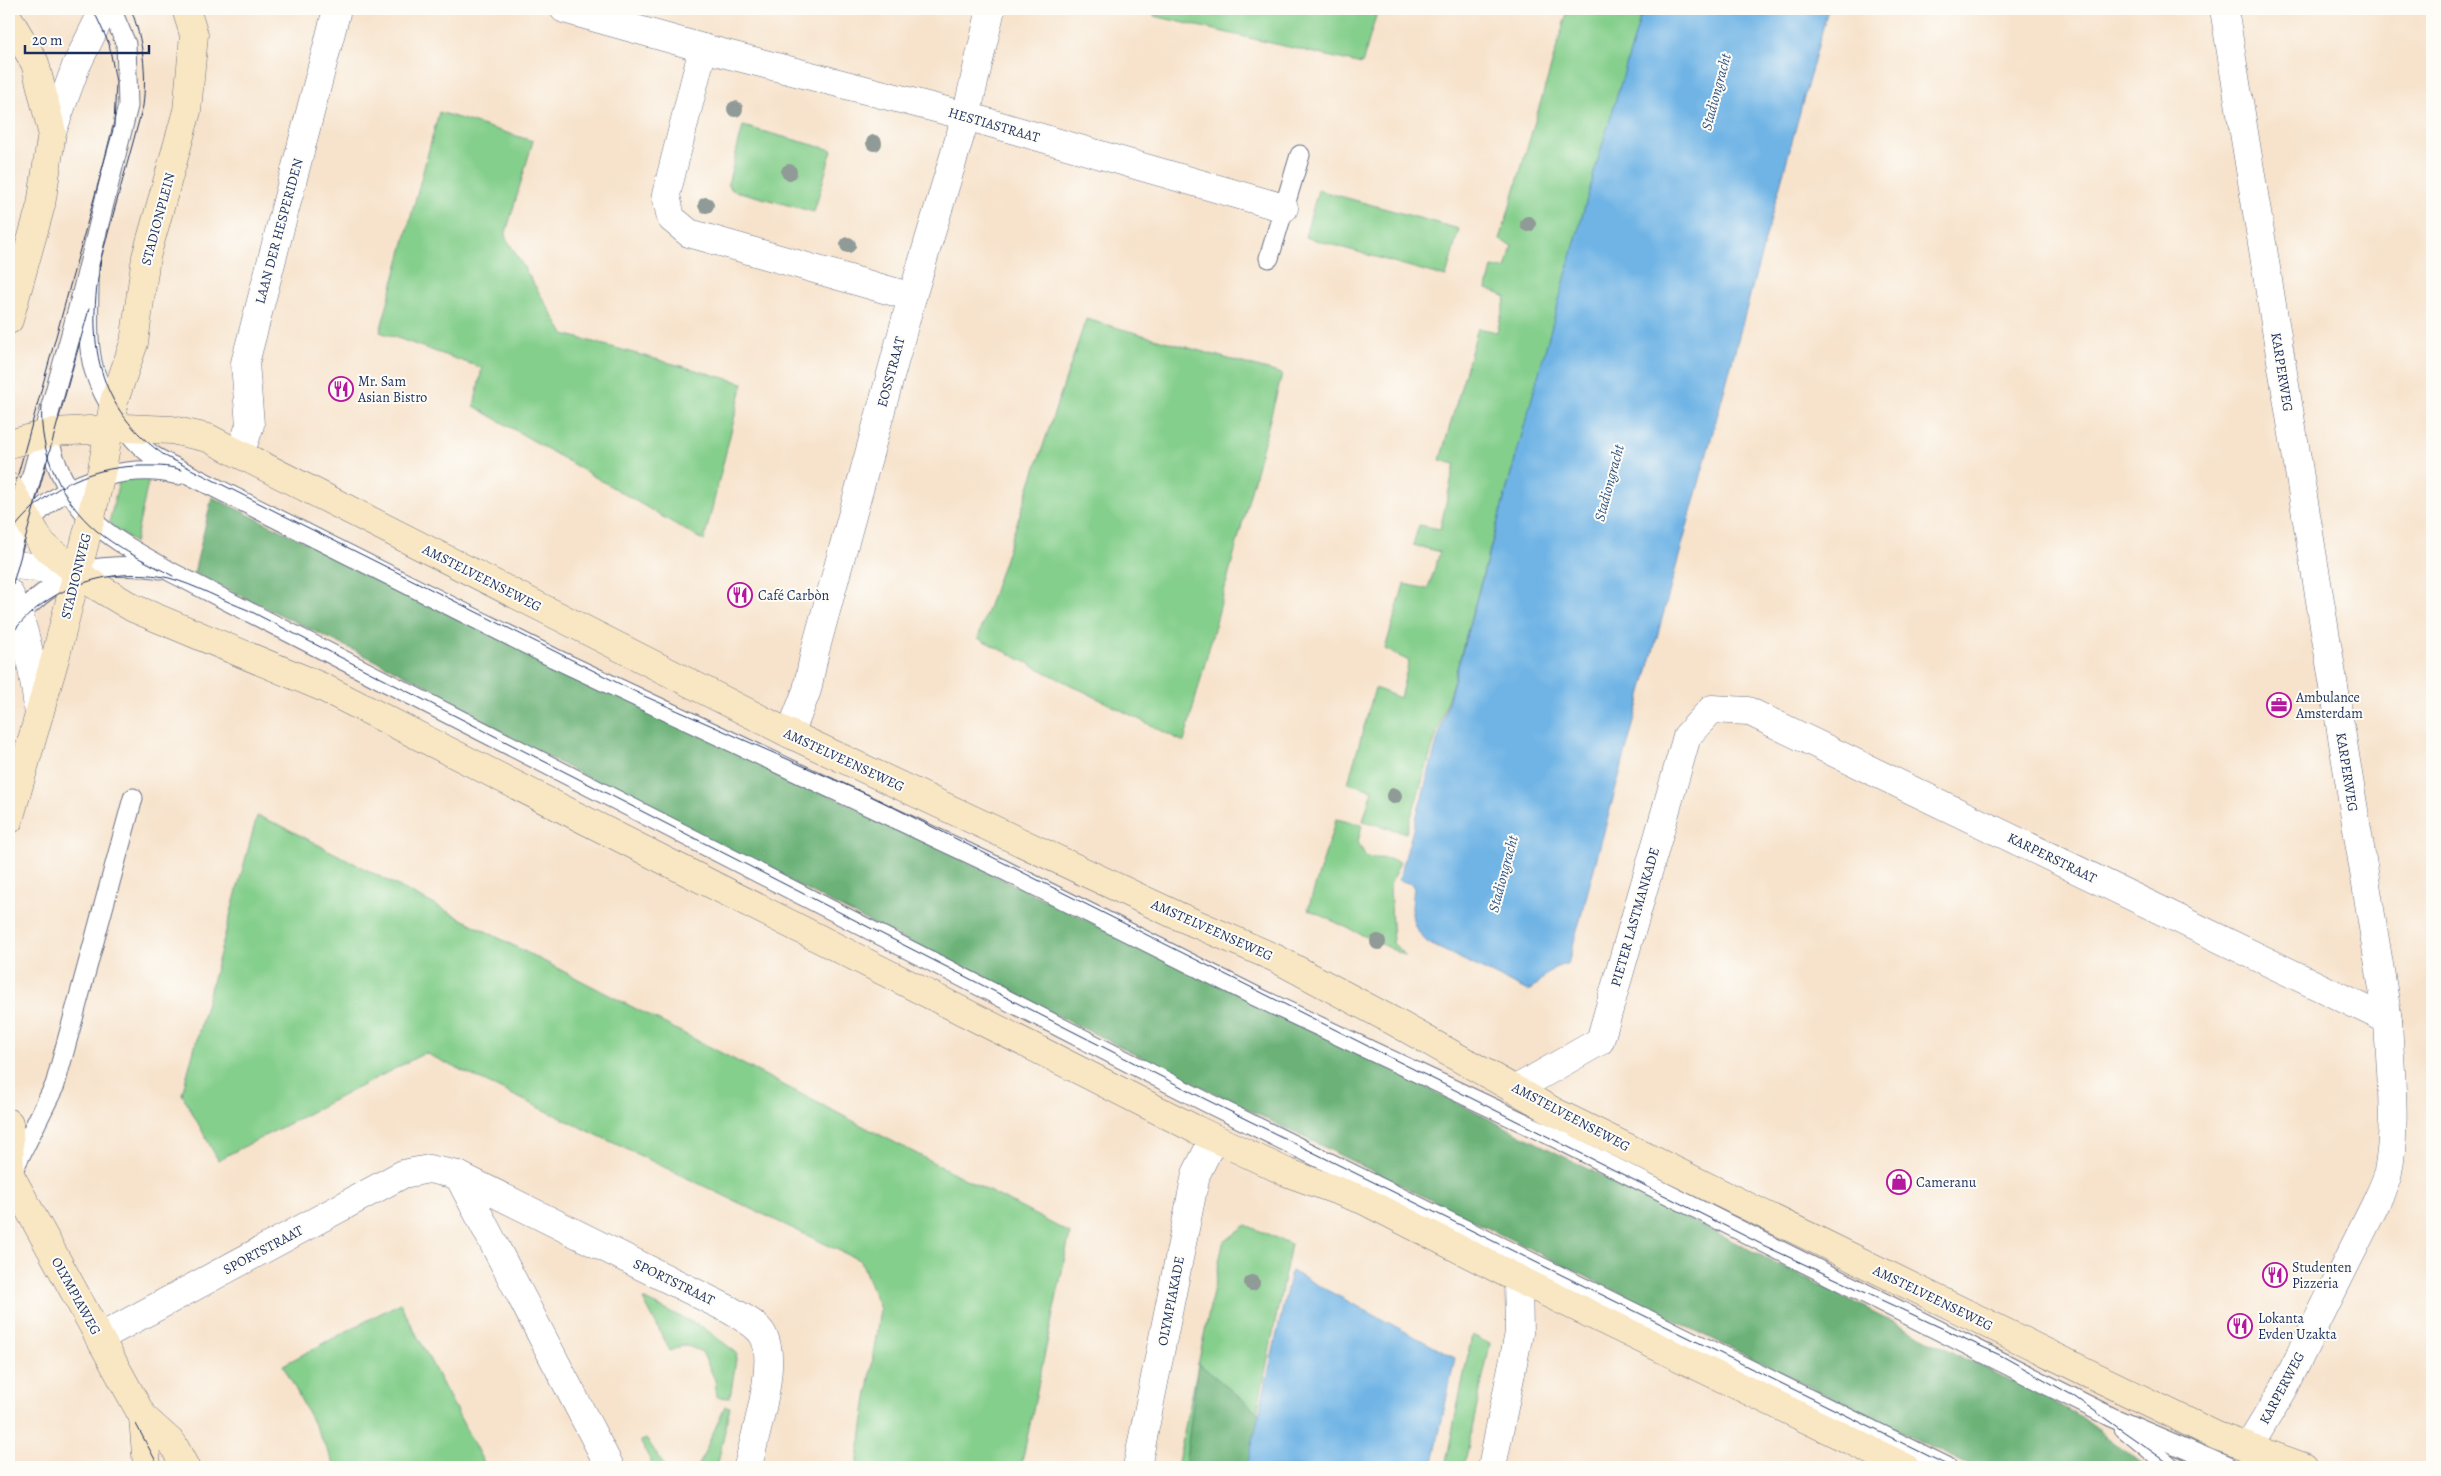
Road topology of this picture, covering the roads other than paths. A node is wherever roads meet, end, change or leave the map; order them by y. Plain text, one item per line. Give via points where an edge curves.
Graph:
1 (104, 9) edge
2 (111, 9) edge
3 (186, 9) edge
4 (337, 9) edge
5 (564, 9) edge
6 (991, 9) edge
7 (2224, 9) edge
8 (9, 20) edge
9 (702, 48) junction
10 (966, 116) junction
11 (52, 132) junction
12 (1300, 155) dead end
13 (1284, 208) junction
14 (1269, 258) dead end
15 (89, 266) junction
16 (912, 297) junction
17 (9, 320) edge
18 (115, 422) junction
19 (46, 430) junction
20 (9, 444) edge
21 (240, 454) junction
22 (100, 477) junction
23 (199, 481) junction
24 (70, 490) junction
25 (20, 506) edge
26 (91, 519) junction
27 (9, 560) edge
28 (171, 572) junction
29 (76, 573) junction
30 (12, 611) edge
31 (1712, 709) joint
32 (39, 714) junction
33 (790, 734) junction
34 (133, 798) dead end
35 (9, 820) edge
36 (2388, 1020) junction
37 (1516, 1089) junction
38 (9, 1123) edge
39 (1214, 1138) junction
40 (9, 1174) edge
41 (458, 1175) junction
42 (1518, 1279) junction
43 (99, 1338) junction
44 (143, 1416) junction
45 (2111, 1417) junction
46 (2248, 1448) junction
47 (147, 1467) edge
48 (185, 1467) edge
49 (610, 1467) edge
50 (748, 1467) edge
51 (1137, 1467) edge
52 (1492, 1467) edge
53 (1905, 1467) edge
54 (1947, 1467) edge
55 (2171, 1467) edge
56 (2228, 1467) edge
57 (2304, 1467) edge

1 - 11 street via 76,66
2 - 15 lane via 126,44 128,106
3 - 18 main road, STADIONPLEIN via 194,35 187,111 146,257 134,343
4 - 21 street, LAAN DER HESPERIDEN via 245,363 250,426
5 - 9 street, HESTIASTRAAT
6 - 10 street, EOSSTRAAT
7 - 36 street, KARPERWEG
8 - 11 main road via 35,63
9 - 10 street, HESTIASTRAAT
9 - 16 street via 666,195 671,218 690,233
10 - 13 street, HESTIASTRAAT
10 - 16 street, EOSSTRAAT
11 - 17 main road via 41,205
12 - 13 lane
13 - 14 lane
15 - 18 lane via 90,341 94,370
15 - 19 lane
16 - 33 street, EOSSTRAAT via 807,690
18 - 19 main road
18 - 21 main road, AMSTELVEENSEWEG via 208,438
18 - 22 main road, STADIONWEG
18 - 23 lane via 150,454
19 - 20 main road
19 - 24 lane via 50,448
19 - 25 lane
21 - 33 main road, AMSTELVEENSEWEG
22 - 23 lane via 122,472 163,470
22 - 24 lane
22 - 26 main road, STADIONWEG
23 - 45 lane, AMSTELVEENSEWEG via 571,666 982,859 1257,997 1558,1138
24 - 25 lane via 42,509
24 - 26 lane
25 - 27 lane
25 - 29 main road via 42,544
26 - 28 lane
26 - 29 main road, STADIONWEG
27 - 29 street
28 - 29 lane via 143,566
28 - 54 lane via 1206,1102
29 - 30 lane
29 - 32 main road, STADIONWEG
29 - 39 main road via 133,608 322,687
30 - 32 street via 31,655
31 - 36 street, KARPERSTRAAT via 1748,711
31 - 37 street, PIETER LASTMANKADE via 1687,736 1600,1041
32 - 35 main road, STADIONWEG
33 - 37 main road, AMSTELVEENSEWEG via 1275,958
34 - 40 lane via 55,1085
36 - 46 street, KARPERWEG via 2392,1146 2386,1179 2282,1390
37 - 46 main road, AMSTELVEENSEWEG via 1553,1111 2168,1413
38 - 40 main road, OLYMPIAWEG
39 - 42 main road via 1286,1172 1363,1200
39 - 51 street, OLYMPIAKADE via 1196,1174
40 - 43 main road, OLYMPIAWEG
41 - 43 street, SPORTSTRAAT via 430,1169 403,1174
41 - 49 street
41 - 50 street, SPORTSTRAAT via 730,1310 762,1333 768,1344 770,1366
42 - 52 street via 1519,1333
42 - 53 main road
43 - 44 main road, OLYMPIAWEG
44 - 47 main road, OLYMPIAWEG
44 - 48 main road, OLYMPIAWEG via 173,1444
45 - 55 lane, AMSTELVEENSEWEG
45 - 56 lane, AMSTELVEENSEWEG
46 - 57 main road, AMSTELVEENSEWEG

